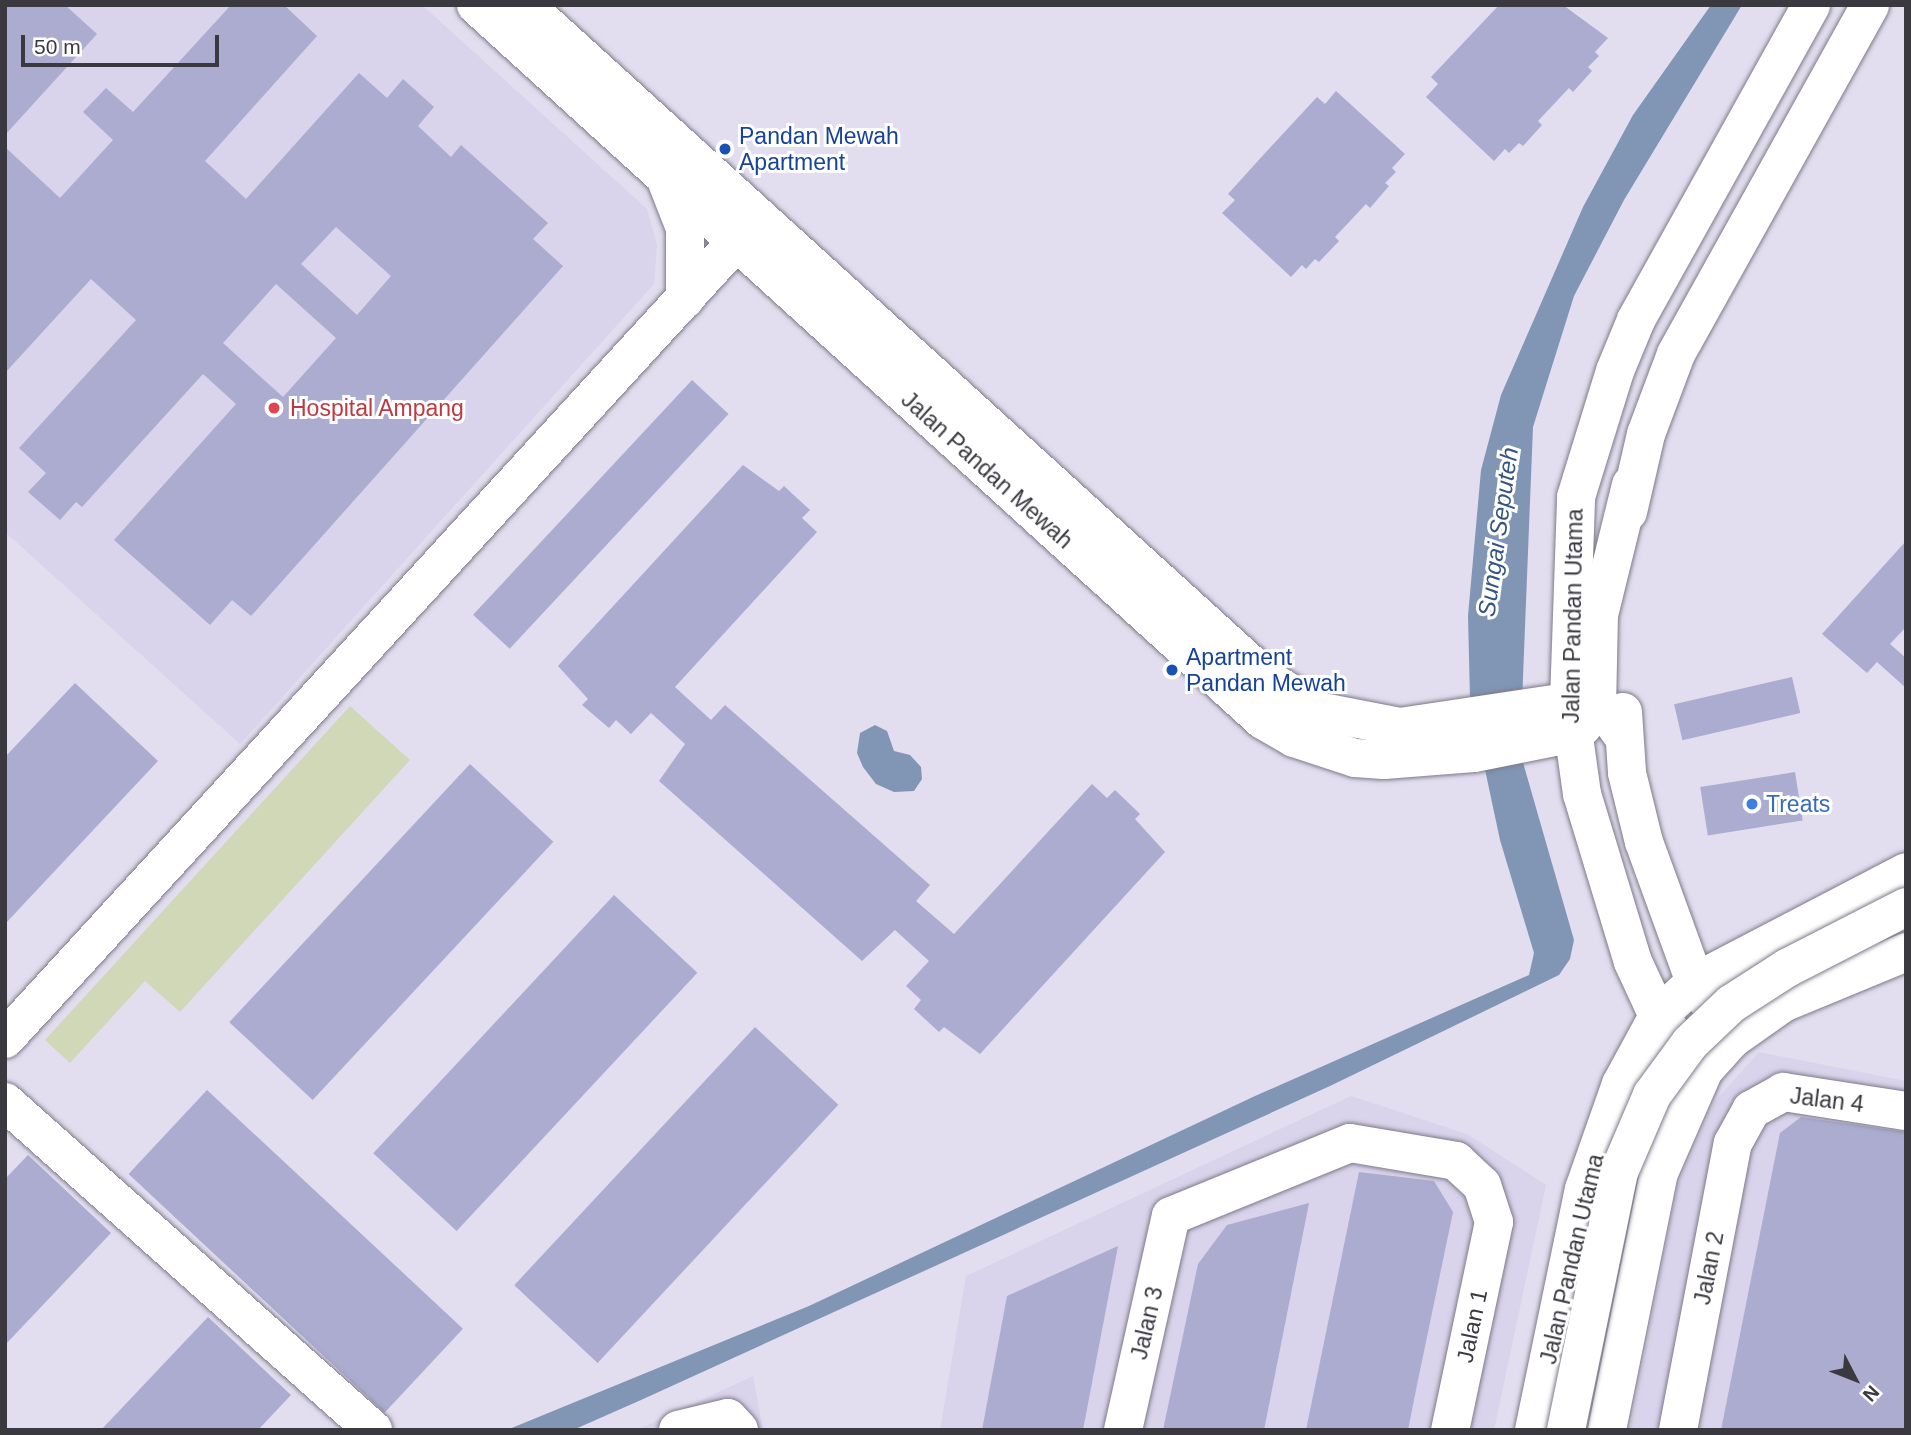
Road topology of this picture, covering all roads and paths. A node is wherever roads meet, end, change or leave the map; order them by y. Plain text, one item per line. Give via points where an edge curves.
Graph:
1 (476, 5) edge
2 (525, 5) edge
3 (1811, 5) edge
4 (1870, 5) edge
5 (666, 177) junction
6 (747, 229) junction
7 (685, 299) junction
8 (1570, 623) junction
9 (1590, 720) junction
10 (1525, 731) junction
11 (1583, 794) junction
12 (1906, 872) edge
13 (1906, 907) edge
14 (1784, 933) junction
15 (1906, 952) edge
16 (1695, 982) junction
17 (1812, 992) junction
18 (1658, 1016) junction
19 (5, 1039) edge
20 (1732, 1039) junction
21 (1704, 1070) junction
22 (5, 1102) edge
23 (1751, 1110) joint
24 (1906, 1111) edge
25 (1594, 1154) junction
26 (1659, 1173) junction
27 (1171, 1216) joint
28 (733, 1424) edge
29 (373, 1430) edge
30 (678, 1430) edge
31 (1123, 1430) edge
32 (1450, 1430) edge
33 (1534, 1430) edge
34 (1566, 1430) edge
35 (1607, 1430) edge
36 (1678, 1430) edge

1 - 5 main road, Jalan Pandan Mewah
2 - 6 main road, Jalan Pandan Mewah
3 - 8 main road, Jalan Pandan Utama via 1642,308 1615,370 1576,497
4 - 9 main road via 1689,327 1631,485 1599,615
5 - 6 main road, Jalan Pandan Mewah
5 - 7 main road via 685,228
6 - 7 main road
6 - 10 main road, Jalan Pandan Mewah via 1263,720 1294,738 1356,758
7 - 19 main road
8 - 9 main road, Jalan Pandan Utama
8 - 10 main road
9 - 10 main road, Jalan Pandan Mewah
9 - 11 main road, Jalan Pandan Utama
9 - 16 main road, Jalan Pandan Utama via 1644,842
10 - 11 main road via 1567,764
11 - 18 main road, Jalan Pandan Utama via 1633,962
12 - 14 main road
13 - 34 main road, bridge via 1787,968 1731,1004 1690,1043 1652,1095 1619,1172
14 - 16 main road
14 - 17 main road via 1776,955 1777,968 1784,979
15 - 17 main road
16 - 18 main road, Jalan Pandan Utama
16 - 20 main road, Jalan Pandan Utama
17 - 20 main road via 1783,1003
18 - 21 main road, Jalan Pandan Utama
18 - 25 main road, Jalan Pandan Utama via 1621,1084
20 - 21 main road
21 - 26 main road
22 - 29 main road
23 - 24 main road, Jalan 4 via 1783,1092
23 - 36 main road, Jalan 2 via 1733,1143
25 - 26 main road via 1604,1141 1638,1134 1656,1154
25 - 33 main road, Jalan Pandan Utama
26 - 35 main road
27 - 31 main road, Jalan 3
27 - 32 main road, Jalan 1 via 1350,1143 1456,1161 1482,1185 1494,1222
28 - 30 main road

